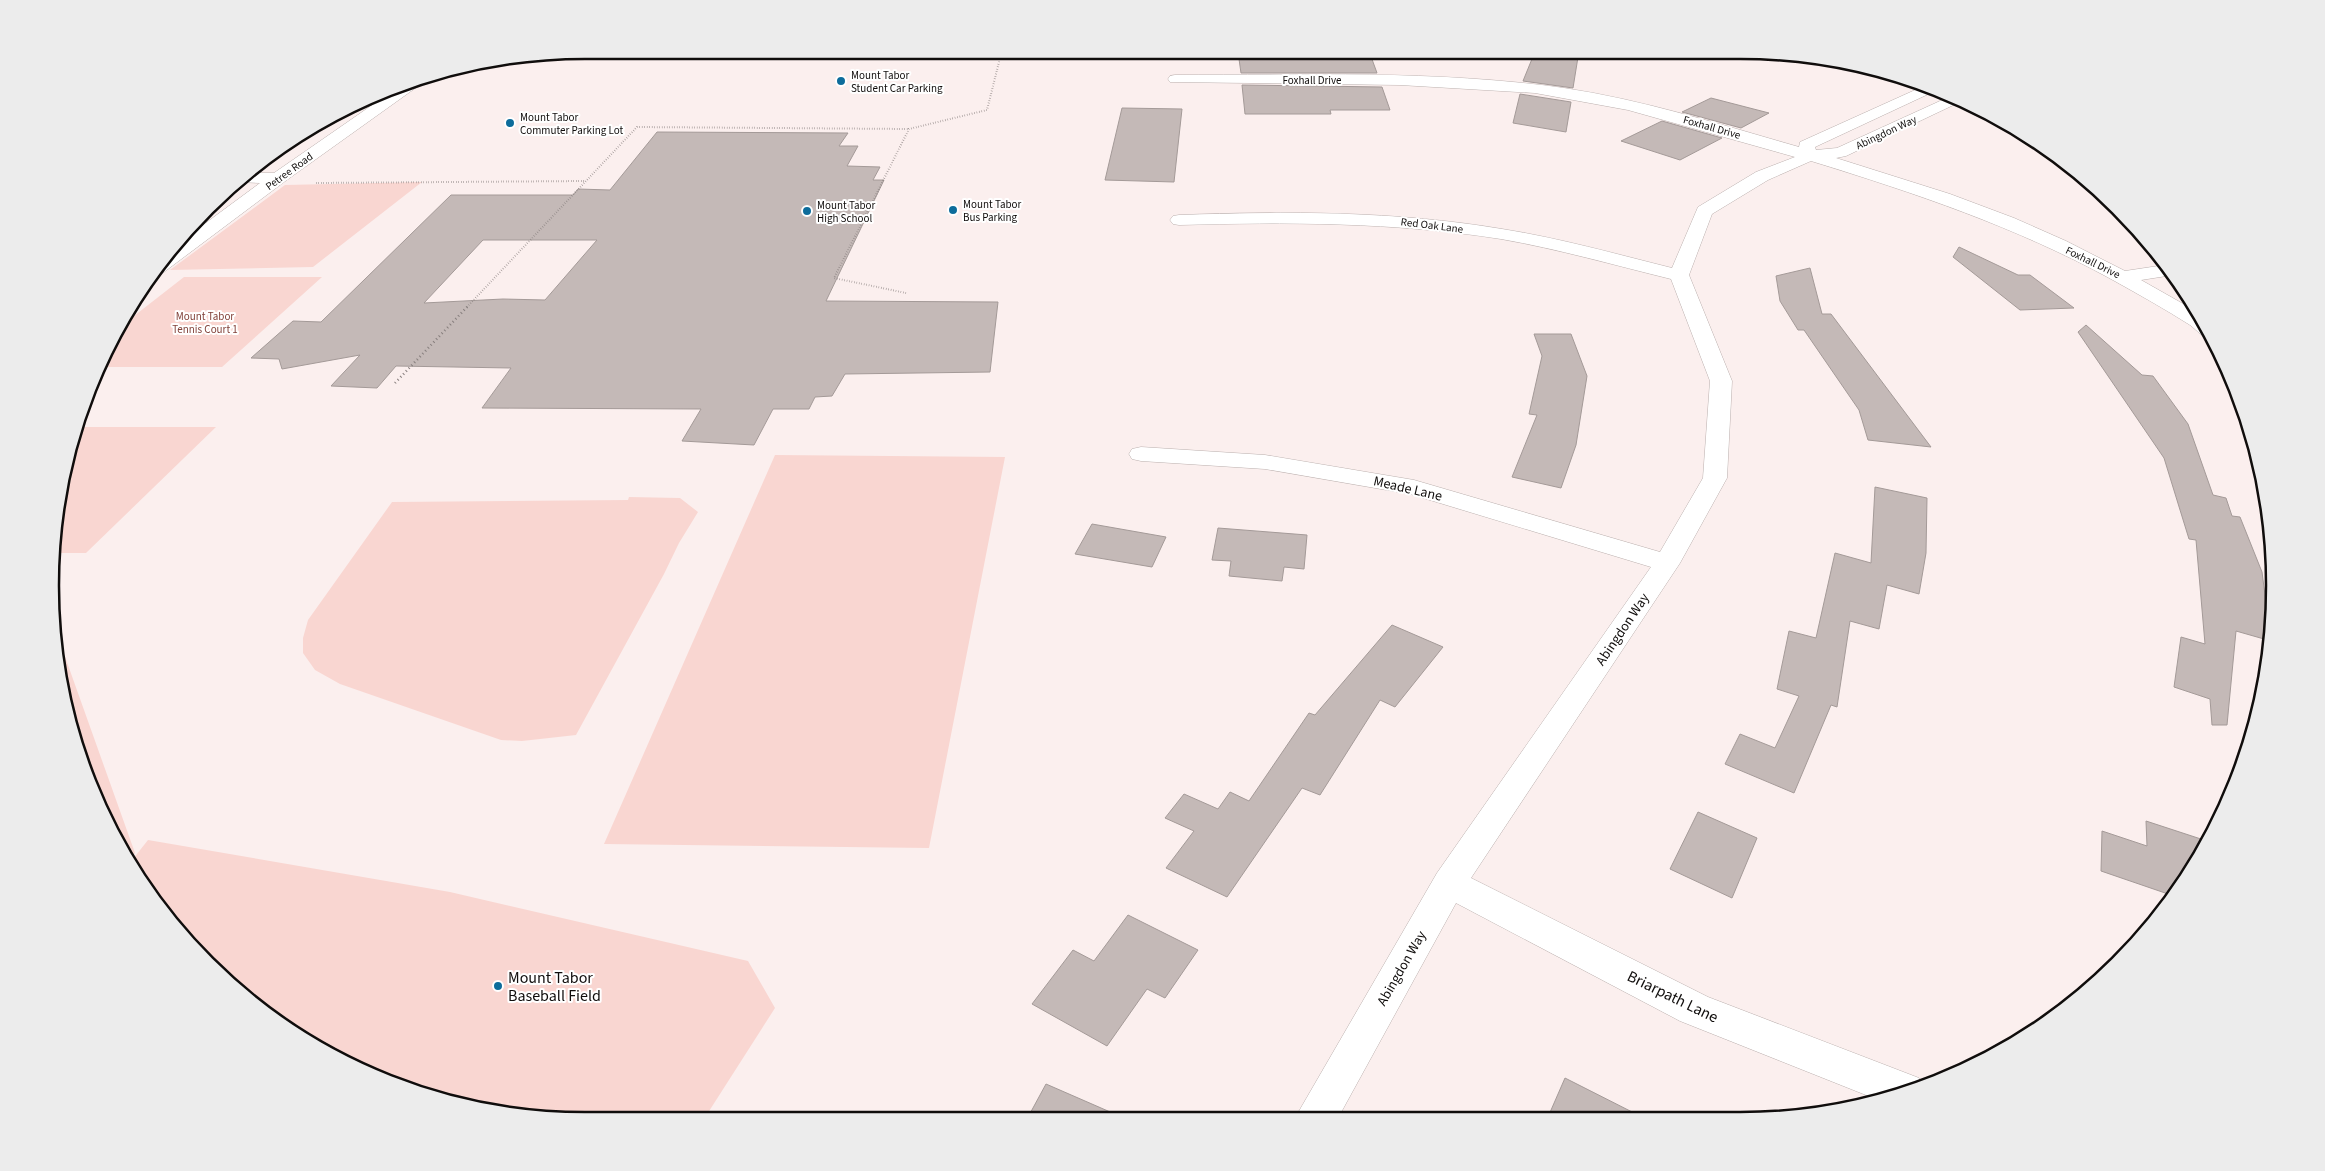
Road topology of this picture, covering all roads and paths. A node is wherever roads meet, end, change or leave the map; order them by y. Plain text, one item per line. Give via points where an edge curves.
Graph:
1 (1000, 59) edge
2 (1175, 79) dead end
3 (1922, 92) edge
4 (399, 93) edge
5 (1949, 102) edge
6 (909, 129) junction
7 (1810, 156) junction
8 (252, 178) edge
9 (278, 178) junction
10 (586, 181) junction
11 (309, 183) dead end
12 (1179, 220) dead end
13 (178, 253) edge
14 (2161, 271) edge
15 (1679, 275) junction
16 (2124, 277) junction
17 (906, 293) dead end
18 (2194, 319) edge
19 (395, 383) dead end
20 (1141, 454) dead end
21 (1667, 562) junction
22 (1449, 883) junction
23 (1897, 1088) edge
24 (1319, 1112) edge

1 - 6 path via 987,110
2 - 7 street, Foxhall Drive via 1439,81 1537,89 1630,105
3 - 7 street, Abingdon Way via 1806,145
4 - 9 street, Petree Road
5 - 7 street, Abingdon Way via 1840,153
6 - 10 path via 637,127
6 - 17 path via 834,278
7 - 15 street, Abingdon Way via 1762,176 1704,211
7 - 16 street, Foxhall Drive via 1952,200 2039,235
8 - 9 street
9 - 13 street, Petree Road
10 - 11 path
10 - 19 path
12 - 15 street, Red Oak Lane via 1272,216 1386,220 1502,234
14 - 16 street
15 - 21 street, Abingdon Way via 1720,381 1715,478
16 - 18 street, Foxhall Drive
20 - 21 street, Meade Lane via 1265,462 1414,487
21 - 22 street, Abingdon Way
22 - 23 street, Briarpath Lane via 1694,1009
22 - 24 street, Abingdon Way

